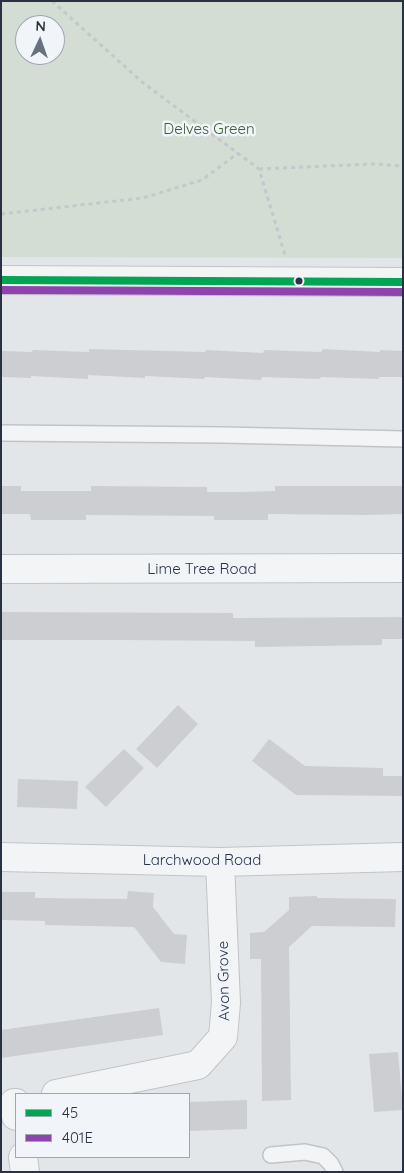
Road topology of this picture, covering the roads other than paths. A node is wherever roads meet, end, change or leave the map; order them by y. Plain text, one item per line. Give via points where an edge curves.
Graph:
1 (1, 280) edge
2 (403, 282) edge
3 (1, 433) edge
4 (403, 439) edge
5 (403, 568) edge
6 (1, 569) edge
7 (1, 857) edge
8 (403, 857) edge
9 (220, 862) junction
10 (61, 1093) edge
11 (272, 1155) dead end
12 (23, 1158) edge
13 (25, 1172) edge
14 (335, 1172) edge

1 - 2 street
3 - 4 lane
5 - 6 street, Lime Tree Road
7 - 9 street, Larchwood Road
8 - 9 street, Larchwood Road
9 - 10 street, Avon Grove via 226,1003 224,1037 198,1065
11 - 14 lane via 305,1152 323,1156
12 - 13 street

